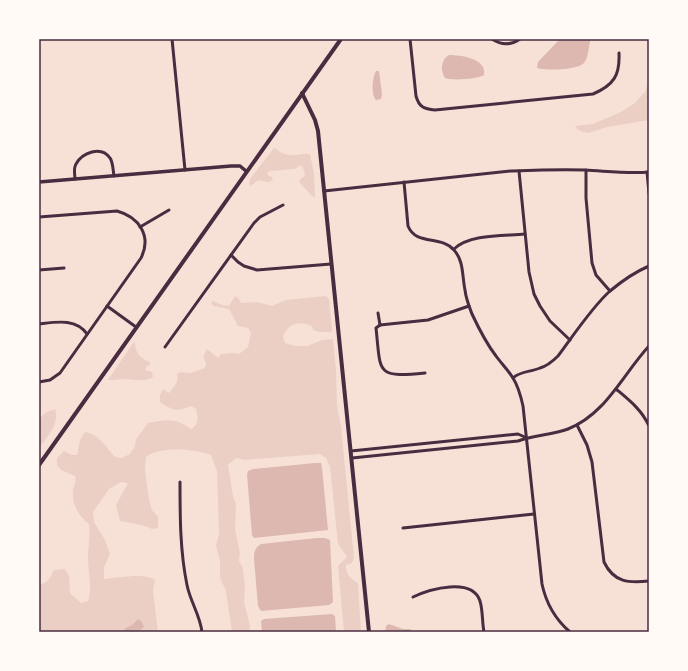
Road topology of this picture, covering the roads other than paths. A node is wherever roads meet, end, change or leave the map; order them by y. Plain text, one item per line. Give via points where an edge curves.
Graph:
1 (172, 39) edge
2 (340, 39) edge
3 (410, 39) edge
4 (492, 39) edge
5 (520, 39) edge
6 (619, 53) dead end
7 (302, 93) junction
8 (185, 170) junction
9 (586, 170) junction
10 (246, 171) junction
11 (519, 171) junction
12 (648, 172) edge
13 (114, 176) junction
14 (75, 179) junction
15 (39, 182) edge
16 (404, 182) junction
17 (324, 191) junction
18 (649, 194) edge
19 (283, 205) dead end
20 (169, 210) dead end
21 (39, 217) edge
22 (140, 227) junction
23 (525, 234) junction
24 (454, 249) junction
25 (231, 254) junction
26 (331, 264) junction
27 (649, 266) edge
28 (64, 268) dead end
29 (39, 270) edge
30 (610, 291) junction
31 (107, 306) junction
32 (469, 306) junction
33 (378, 313) dead end
34 (39, 324) edge
35 (380, 325) junction
36 (136, 328) junction
37 (88, 334) junction
38 (570, 340) junction
39 (649, 346) edge
40 (165, 347) dead end
41 (425, 373) dead end
42 (513, 378) junction
43 (39, 382) edge
44 (616, 389) junction
45 (576, 425) junction
46 (649, 426) edge
47 (527, 438) junction
48 (351, 451) junction
49 (352, 458) junction
50 (39, 465) edge
51 (180, 482) dead end
52 (534, 514) junction
53 (403, 528) dead end
54 (649, 581) edge
55 (413, 597) dead end
56 (202, 632) edge
57 (369, 632) edge
58 (484, 632) edge
59 (568, 632) edge

1 - 8 street
2 - 7 main road
3 - 6 street via 418,103 422,107 435,110 593,94 603,90 614,79 620,66
4 - 5 street via 506,44
7 - 10 main road
7 - 17 main road via 318,131
8 - 10 street via 240,166
8 - 13 street
9 - 11 street
9 - 12 street
9 - 30 street via 592,262 596,275
10 - 36 main road
11 - 16 street
11 - 23 street
12 - 18 street
13 - 14 street
13 - 14 street via 111,158 98,151 88,152 76,163
14 - 15 street
16 - 17 street
16 - 24 street via 409,230 416,237 444,242
17 - 26 main road
19 - 25 street via 256,220
20 - 22 street
21 - 22 street via 117,211 131,216
22 - 31 street via 145,240 143,254
23 - 24 street via 472,239
23 - 38 street via 534,294 550,321
24 - 32 street via 462,264
25 - 26 street via 244,266 258,270
25 - 40 street
26 - 48 main road
27 - 30 street
28 - 29 street
30 - 38 street
31 - 36 street
31 - 37 street
32 - 35 street via 428,320
32 - 42 street via 478,329
33 - 35 street
34 - 37 street via 71,322
35 - 41 street via 376,328 380,362 384,370 391,375 400,376
36 - 50 main road
37 - 43 street via 60,373 50,380
38 - 42 street via 552,362
39 - 44 street
42 - 47 street via 523,406
44 - 45 street via 599,408
44 - 46 street via 635,406
45 - 47 street via 558,432
45 - 54 street via 587,445 592,462 604,562 611,572 622,580
47 - 48 street via 518,434
47 - 49 street
47 - 52 street
48 - 49 main road
49 - 57 main road
51 - 56 street via 185,574
52 - 53 street
52 - 59 street via 544,592 554,615
55 - 58 street via 426,591 443,588 465,587 473,590 480,602

